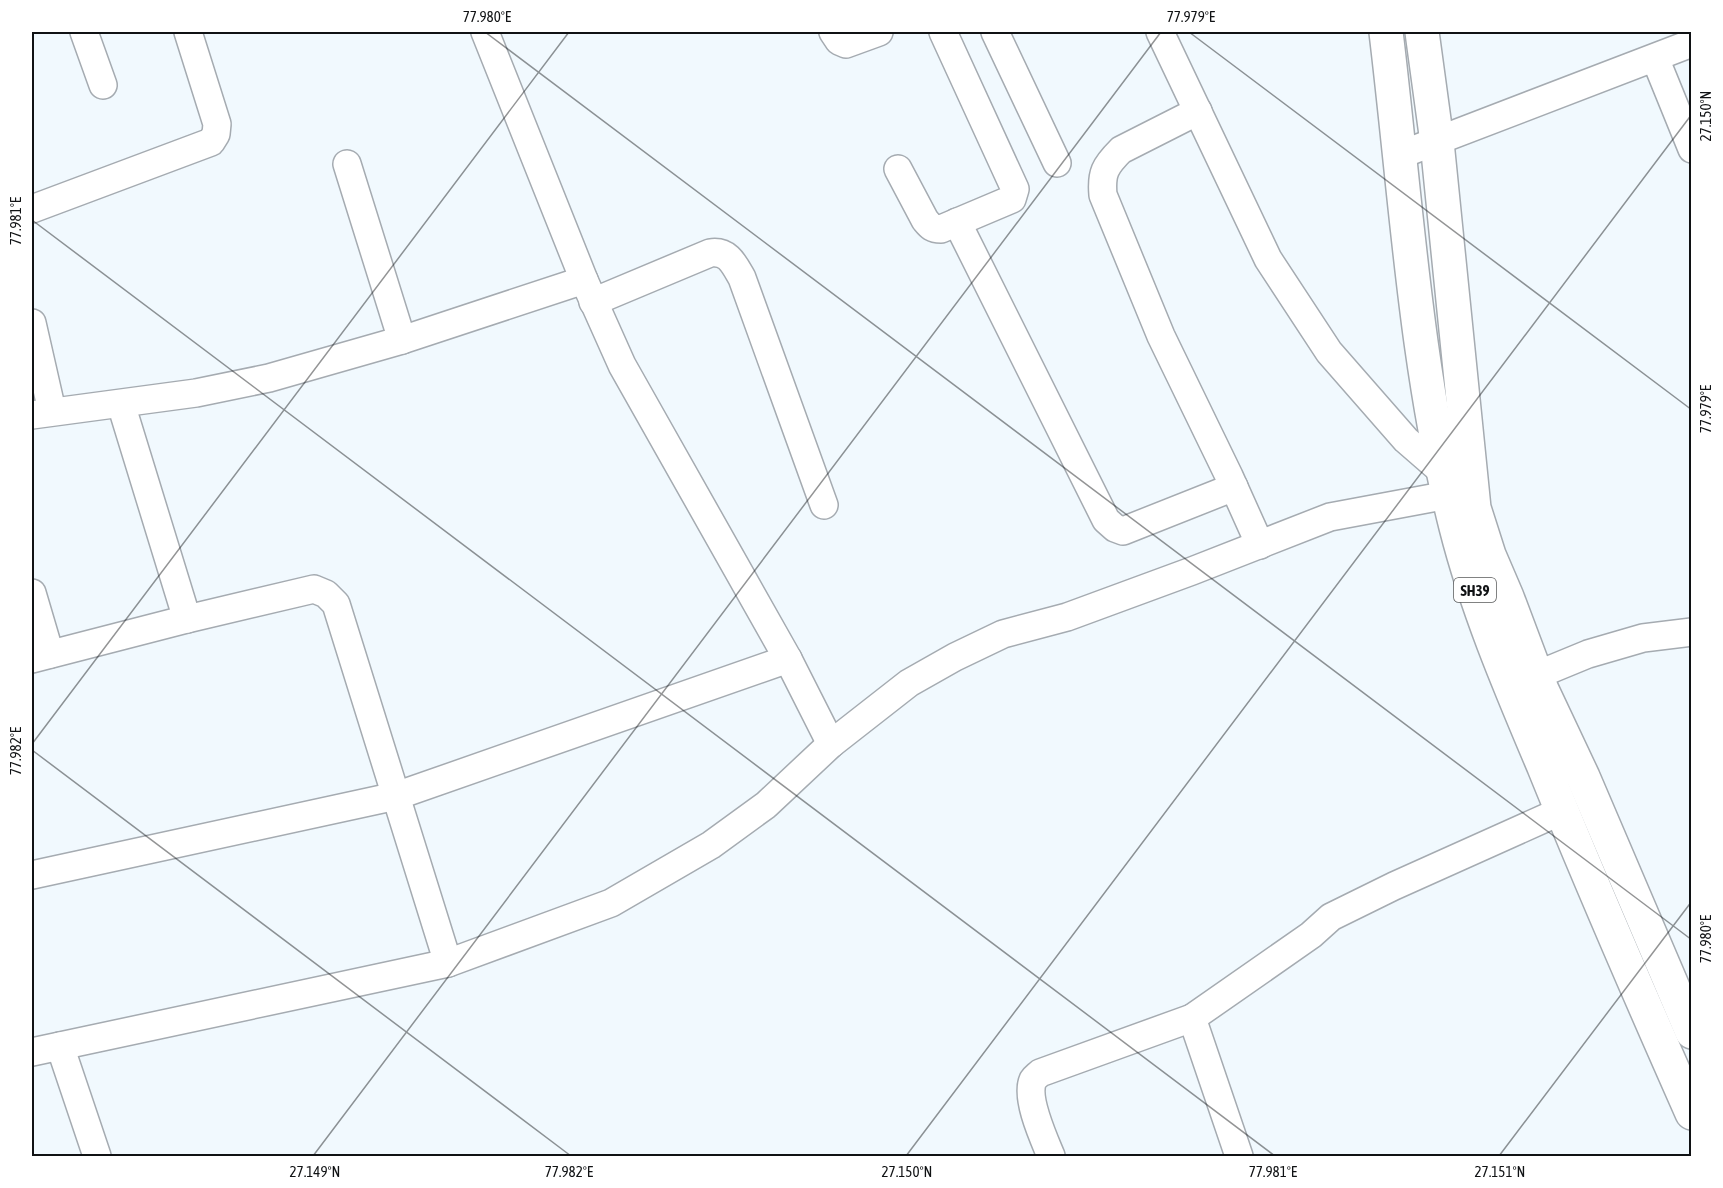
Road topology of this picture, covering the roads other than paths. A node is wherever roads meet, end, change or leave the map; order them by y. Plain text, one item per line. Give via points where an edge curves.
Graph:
1 (84, 32) edge
2 (188, 32) edge
3 (485, 32) edge
4 (832, 32) edge
5 (879, 32) edge
6 (943, 32) edge
7 (995, 32) edge
8 (1160, 32) edge
9 (1386, 32) edge
10 (1422, 32) edge
11 (1692, 43) edge
12 (1655, 58) junction
13 (103, 85) dead end
14 (1198, 111) junction
15 (1437, 142) junction
16 (1692, 149) edge
17 (1400, 155) junction
18 (1057, 163) dead end
19 (347, 164) dead end
20 (898, 169) dead end
21 (32, 209) edge
22 (957, 222) junction
23 (589, 291) junction
24 (32, 323) edge
25 (402, 340) junction
26 (121, 404) junction
27 (42, 413) edge
28 (1455, 486) junction
29 (1234, 487) junction
30 (824, 505) dead end
31 (1260, 545) junction
32 (32, 593) edge
33 (187, 619) junction
34 (1692, 632) edge
35 (41, 657) edge
36 (788, 659) junction
37 (1523, 681) junction
38 (831, 744) junction
39 (396, 796) junction
40 (1561, 811) junction
41 (32, 875) edge
42 (448, 963) junction
43 (1192, 1018) junction
44 (1692, 1032) edge
45 (60, 1046) junction
46 (32, 1052) edge
47 (1692, 1113) edge
48 (97, 1156) edge
49 (1051, 1156) edge
50 (1239, 1156) edge

1 - 13 street
2 - 21 street via 216,124 211,142
3 - 23 street
4 - 5 street via 846,44
6 - 22 street via 1015,189 1012,200
7 - 18 street
8 - 14 street
9 - 17 main road, SH39
10 - 15 main road, SH39
11 - 12 street
12 - 15 street
12 - 16 street
14 - 28 street via 1268,259 1329,352 1406,440
14 - 29 street via 1121,150 1104,171 1103,195 1161,336
15 - 17 street
15 - 28 main road, SH39
17 - 28 main road, SH39 via 1416,312 1435,436
19 - 25 street
20 - 22 street via 930,226 941,229
22 - 29 street via 1106,520 1123,531
23 - 25 street
23 - 30 street via 710,253 730,258 742,278
23 - 36 street via 622,365
24 - 27 street
25 - 26 street via 269,378
26 - 27 street
26 - 33 street
28 - 31 street via 1330,517
28 - 37 main road, SH39 via 1474,508 1507,597
29 - 31 street
31 - 38 street via 1067,617 1003,634 909,683
32 - 35 street
33 - 35 street
33 - 39 street via 314,589 326,594 336,604
34 - 37 street via 1642,638 1588,654
36 - 38 street
36 - 39 street
37 - 40 main road, SH39
37 - 44 main road, SH39 via 1542,690
38 - 42 street via 739,825 611,903
39 - 41 street
39 - 42 street
40 - 43 street via 1331,917
40 - 47 main road, SH39
42 - 45 street
43 - 49 street via 1040,1073 1033,1081 1032,1095
43 - 50 street
45 - 46 street
45 - 48 street

